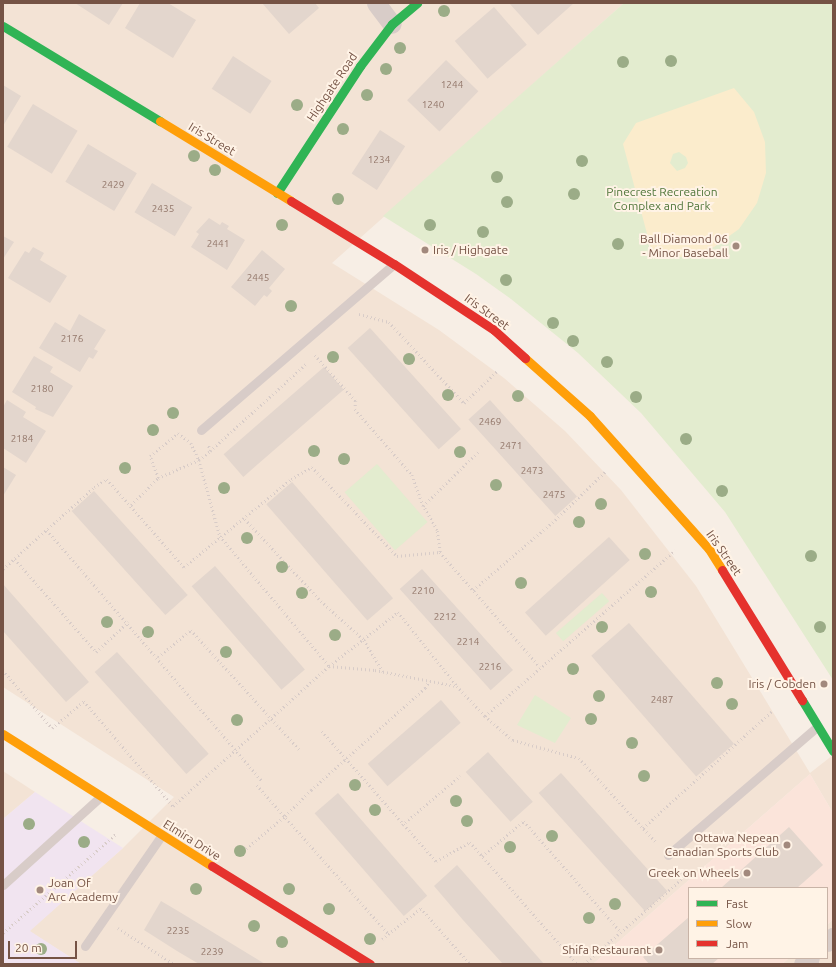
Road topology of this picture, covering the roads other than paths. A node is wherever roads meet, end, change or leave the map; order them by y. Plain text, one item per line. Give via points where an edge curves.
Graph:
1 (376, 3) edge
2 (418, 3) edge
3 (392, 24) junction
4 (3, 26) edge
5 (277, 193) junction
6 (394, 264) junction
7 (201, 430) road end
8 (817, 727) junction
9 (3, 734) edge
10 (833, 751) edge
11 (101, 796) junction
12 (162, 835) junction
13 (668, 855) road end
14 (3, 885) edge
15 (85, 946) dead end
16 (370, 964) edge

1 - 3 street
2 - 3 street, Highgate Road
3 - 5 street, Highgate Road via 360,66
4 - 5 street, Iris Street
5 - 6 street, Iris Street
6 - 7 lane
6 - 8 street, Iris Street via 494,330 590,416 709,549
8 - 10 street, Iris Street
8 - 13 lane
9 - 11 street, Elmira Drive
11 - 12 street, Elmira Drive
11 - 14 lane
12 - 15 lane
12 - 16 street, Elmira Drive

